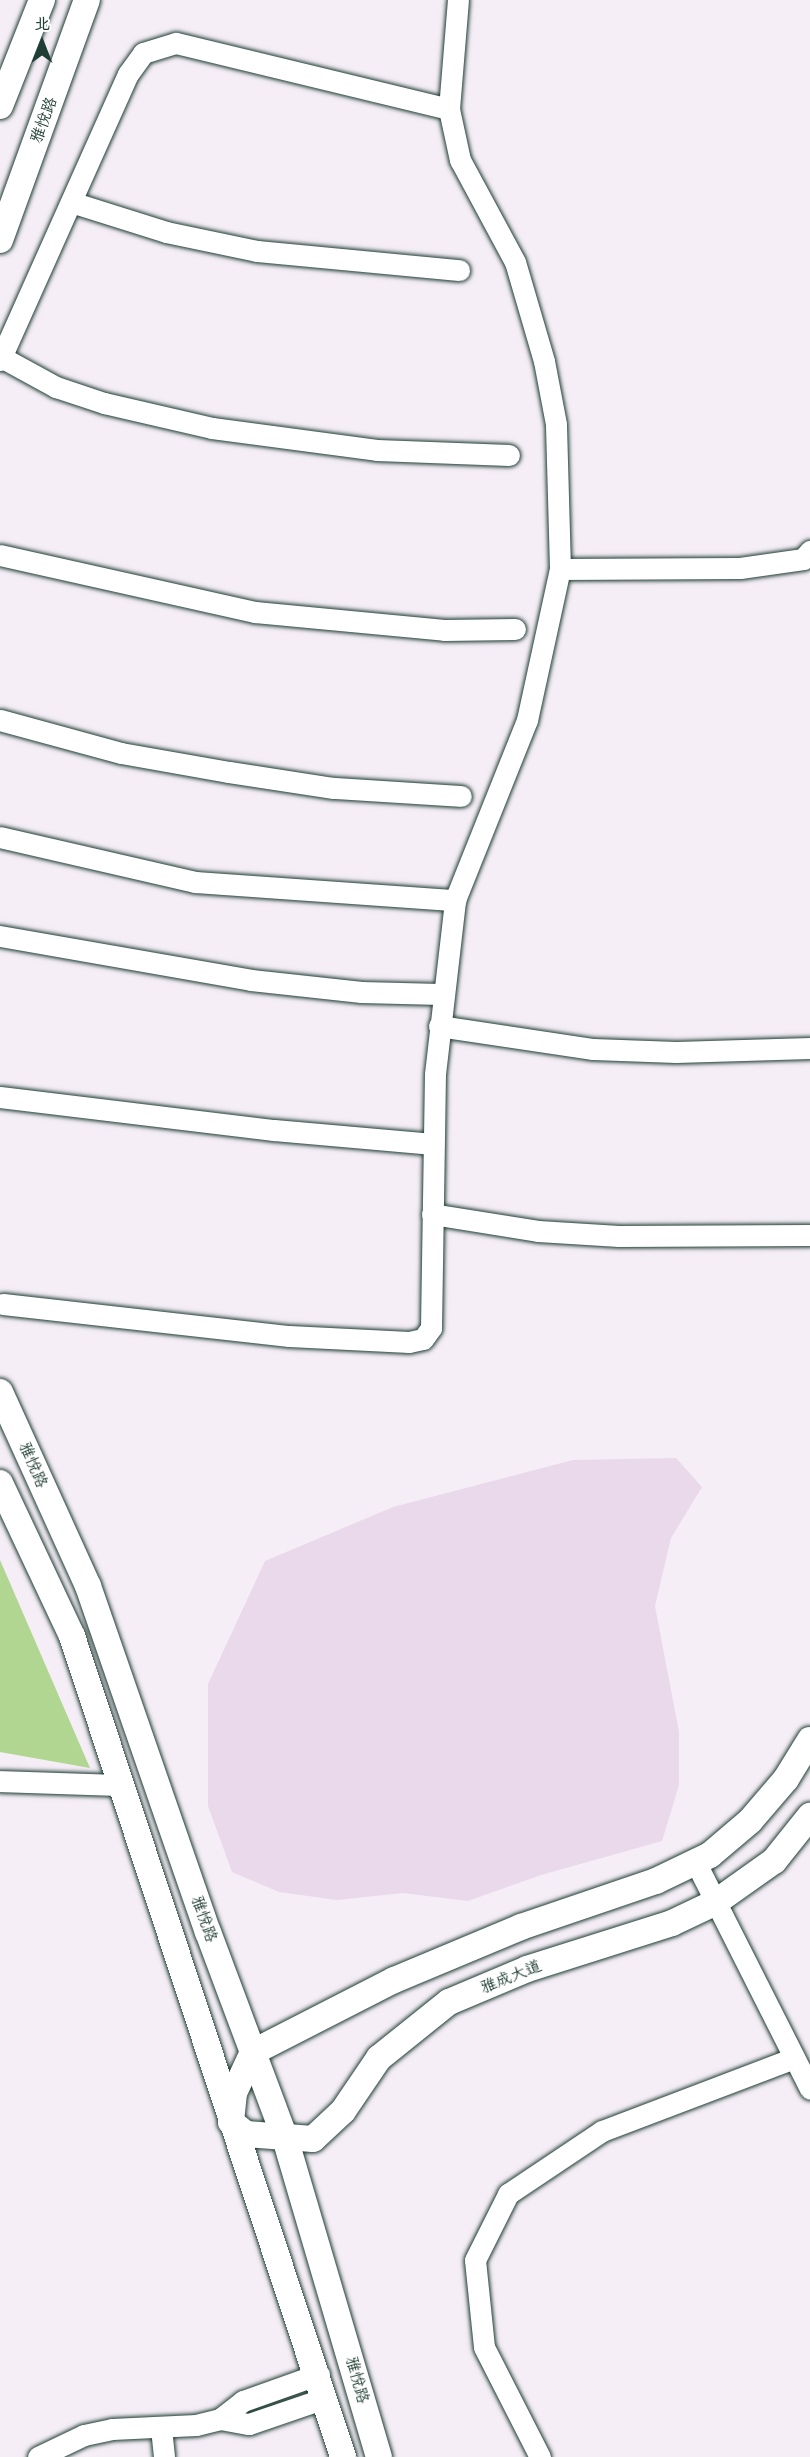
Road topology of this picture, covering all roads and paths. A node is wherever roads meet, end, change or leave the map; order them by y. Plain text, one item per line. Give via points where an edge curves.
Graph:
1 (42, 0) edge
2 (87, 0) edge
3 (458, 0) edge
4 (0, 106) edge
5 (448, 109) junction
6 (71, 201) junction
7 (0, 240) edge
8 (459, 270) dead end
9 (1, 359) edge
10 (509, 455) dead end
11 (810, 551) edge
12 (0, 555) edge
13 (560, 569) junction
14 (515, 629) dead end
15 (0, 720) edge
16 (461, 796) dead end
17 (0, 837) edge
18 (455, 900) junction
19 (0, 936) edge
20 (441, 994) junction
21 (439, 1026) junction
22 (810, 1048) edge
23 (0, 1097) edge
24 (433, 1144) junction
25 (432, 1214) junction
26 (810, 1235) edge
27 (3, 1304) dead end
28 (0, 1392) edge
29 (0, 1483) edge
30 (810, 1740) edge
31 (0, 1781) edge
32 (123, 1785) junction
33 (810, 1816) edge
34 (695, 1861) junction
35 (716, 1902) junction
36 (253, 2052) junction
37 (792, 2058) junction
38 (810, 2089) edge
39 (231, 2122) junction
40 (285, 2138) junction
41 (322, 2386) junction
42 (161, 2428) junction
43 (38, 2457) edge
44 (164, 2457) edge
45 (344, 2457) edge
46 (379, 2457) edge
47 (540, 2457) edge

1 - 4 street
2 - 7 street, 雅悦路
3 - 5 street
5 - 6 street via 207,49 176,43 158,45 143,53 128,74
5 - 13 street via 460,160 515,262 544,361 556,424
6 - 8 street via 166,232 257,251
6 - 9 street
9 - 10 street via 75,393 212,428 377,450
11 - 13 street via 803,559 740,568
12 - 14 street via 255,612 444,630
13 - 18 street via 527,720
15 - 16 street via 121,753 229,772 334,788
17 - 18 street via 195,882
18 - 20 street
19 - 20 street via 251,980 361,992
20 - 21 street
21 - 22 street via 593,1049 676,1052
21 - 24 street
23 - 24 street via 251,1128
24 - 25 street
25 - 26 street via 538,1231 619,1236
25 - 27 street via 433,1307 431,1328 423,1340 289,1336
28 - 36 street, 雅悦路 via 88,1586
29 - 32 street via 72,1636
30 - 34 street via 786,1779 750,1821 710,1855
31 - 32 street
32 - 39 street
33 - 35 street, 雅成大道 via 774,1861
34 - 35 street
34 - 36 street via 656,1881 521,1927 394,1980
35 - 37 street
35 - 40 street, 雅成大道 via 672,1923 527,1969 448,2002 379,2058 344,2111 313,2139
36 - 39 street via 234,2093
36 - 40 street, 雅悦路
37 - 38 street
37 - 47 street via 602,2131 508,2194 475,2260 484,2347
39 - 40 street, 雅成大道 via 246,2134
39 - 41 street
40 - 46 street, 雅悦路
41 - 42 street via 243,2401 220,2419
41 - 45 street
42 - 43 street via 94,2433
42 - 44 street

